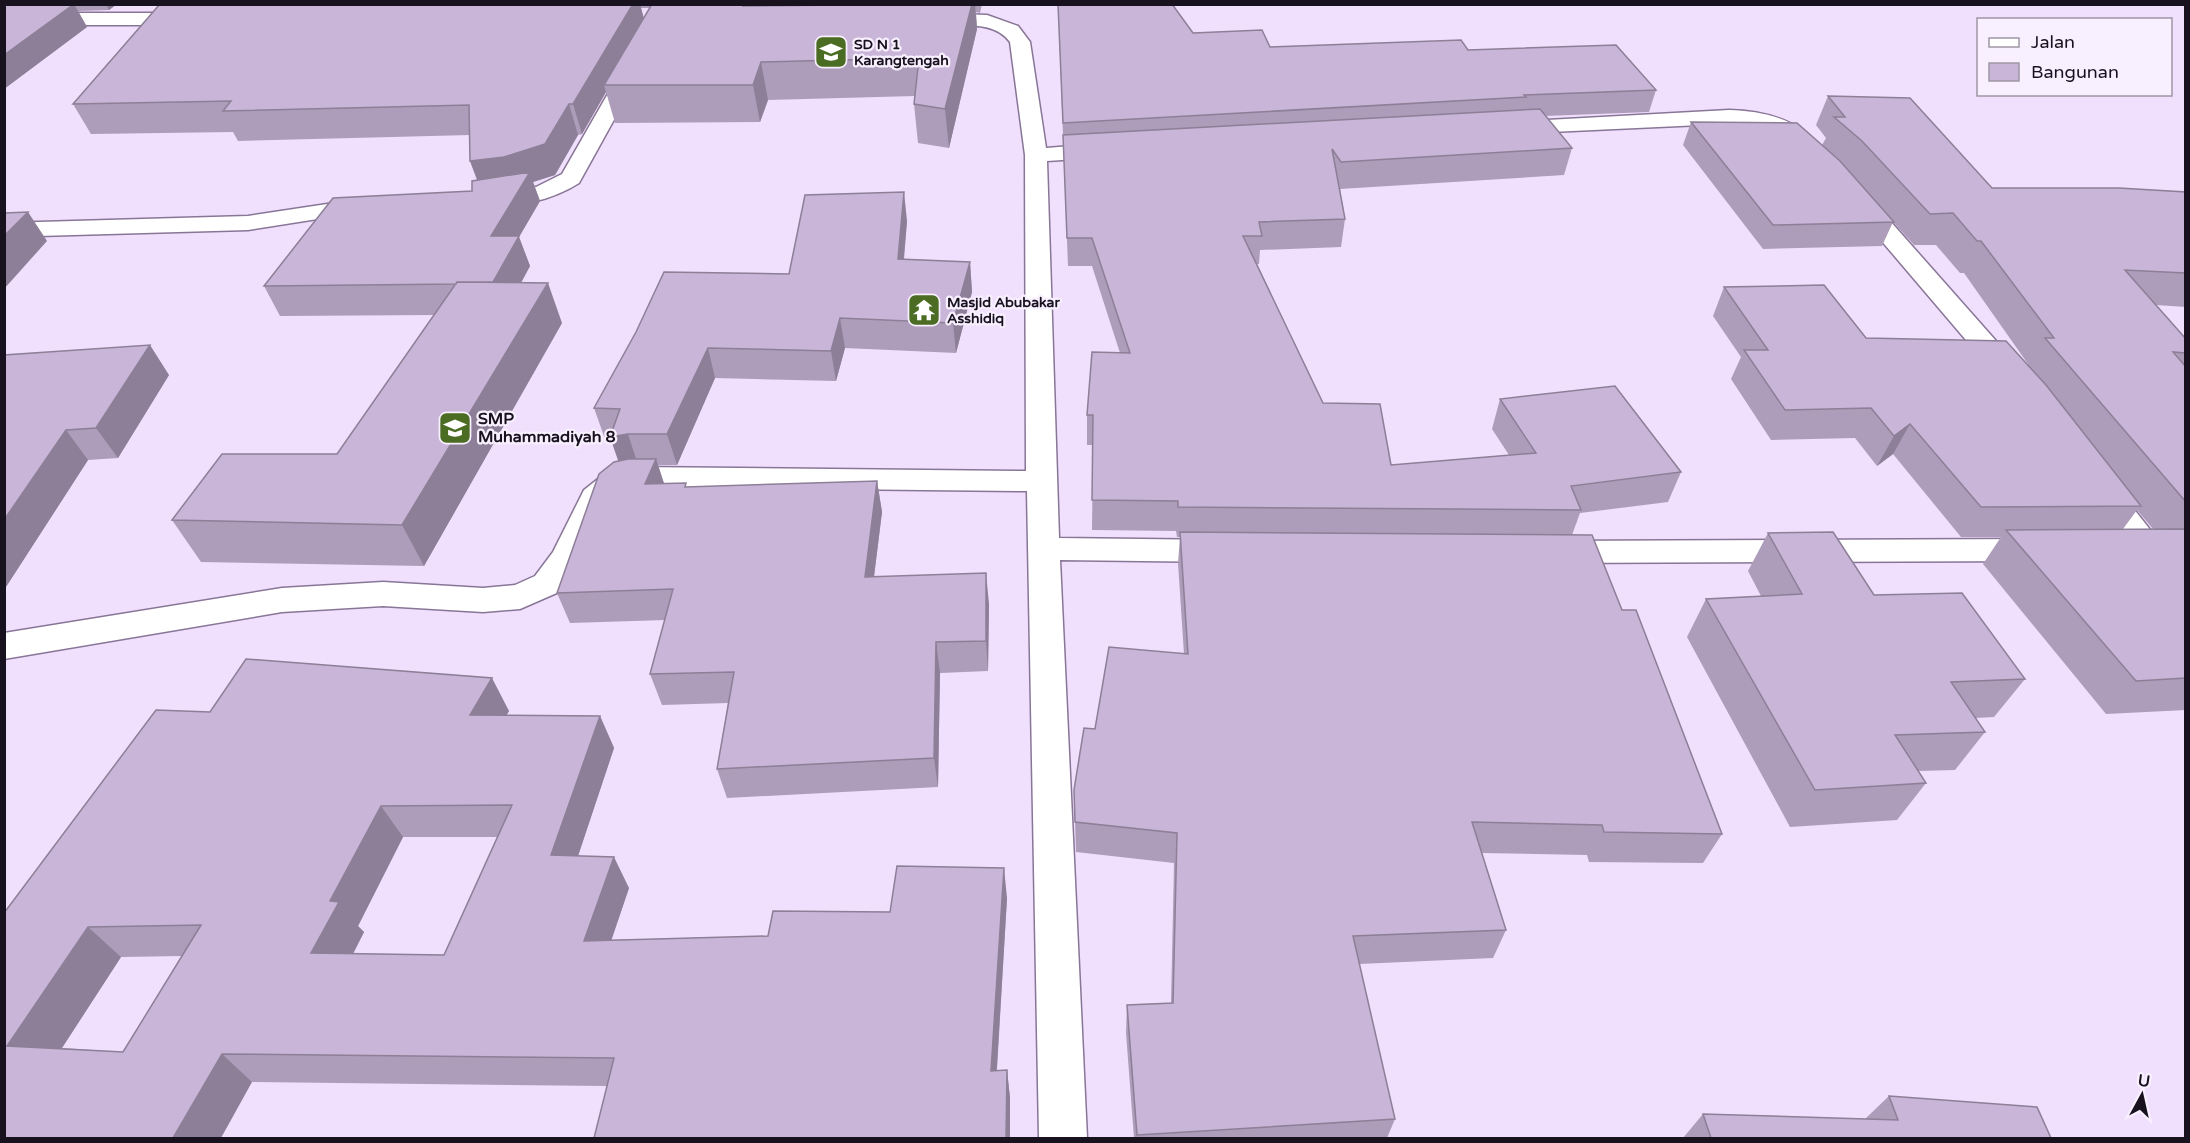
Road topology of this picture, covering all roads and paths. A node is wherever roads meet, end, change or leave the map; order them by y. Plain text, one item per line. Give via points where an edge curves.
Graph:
1 (905, 18) edge
2 (4, 19) edge
3 (207, 19) edge
4 (644, 48) edge
5 (1478, 130) edge
6 (1132, 149) edge
7 (1036, 154) junction
8 (472, 200) edge
9 (393, 204) edge
10 (4, 230) edge
11 (2030, 398) edge
12 (2086, 469) edge
13 (1041, 481) junction
14 (1043, 549) junction
15 (2064, 550) edge
16 (2100, 550) edge
17 (1255, 551) edge
18 (1527, 552) edge
19 (4, 646) edge
20 (1063, 1138) edge

1 - 7 street via 987,21 1011,30 1020,42
2 - 3 street
4 - 8 street via 571,178 547,191
5 - 11 street via 1760,116 1781,124 1835,174
6 - 7 street
7 - 13 street
9 - 10 street via 248,223
12 - 16 street via 2162,549
13 - 14 street
13 - 19 street via 638,477 614,482 595,497 567,557 547,584 520,597 483,600 383,594 282,600
14 - 17 street
14 - 20 street
15 - 18 street

